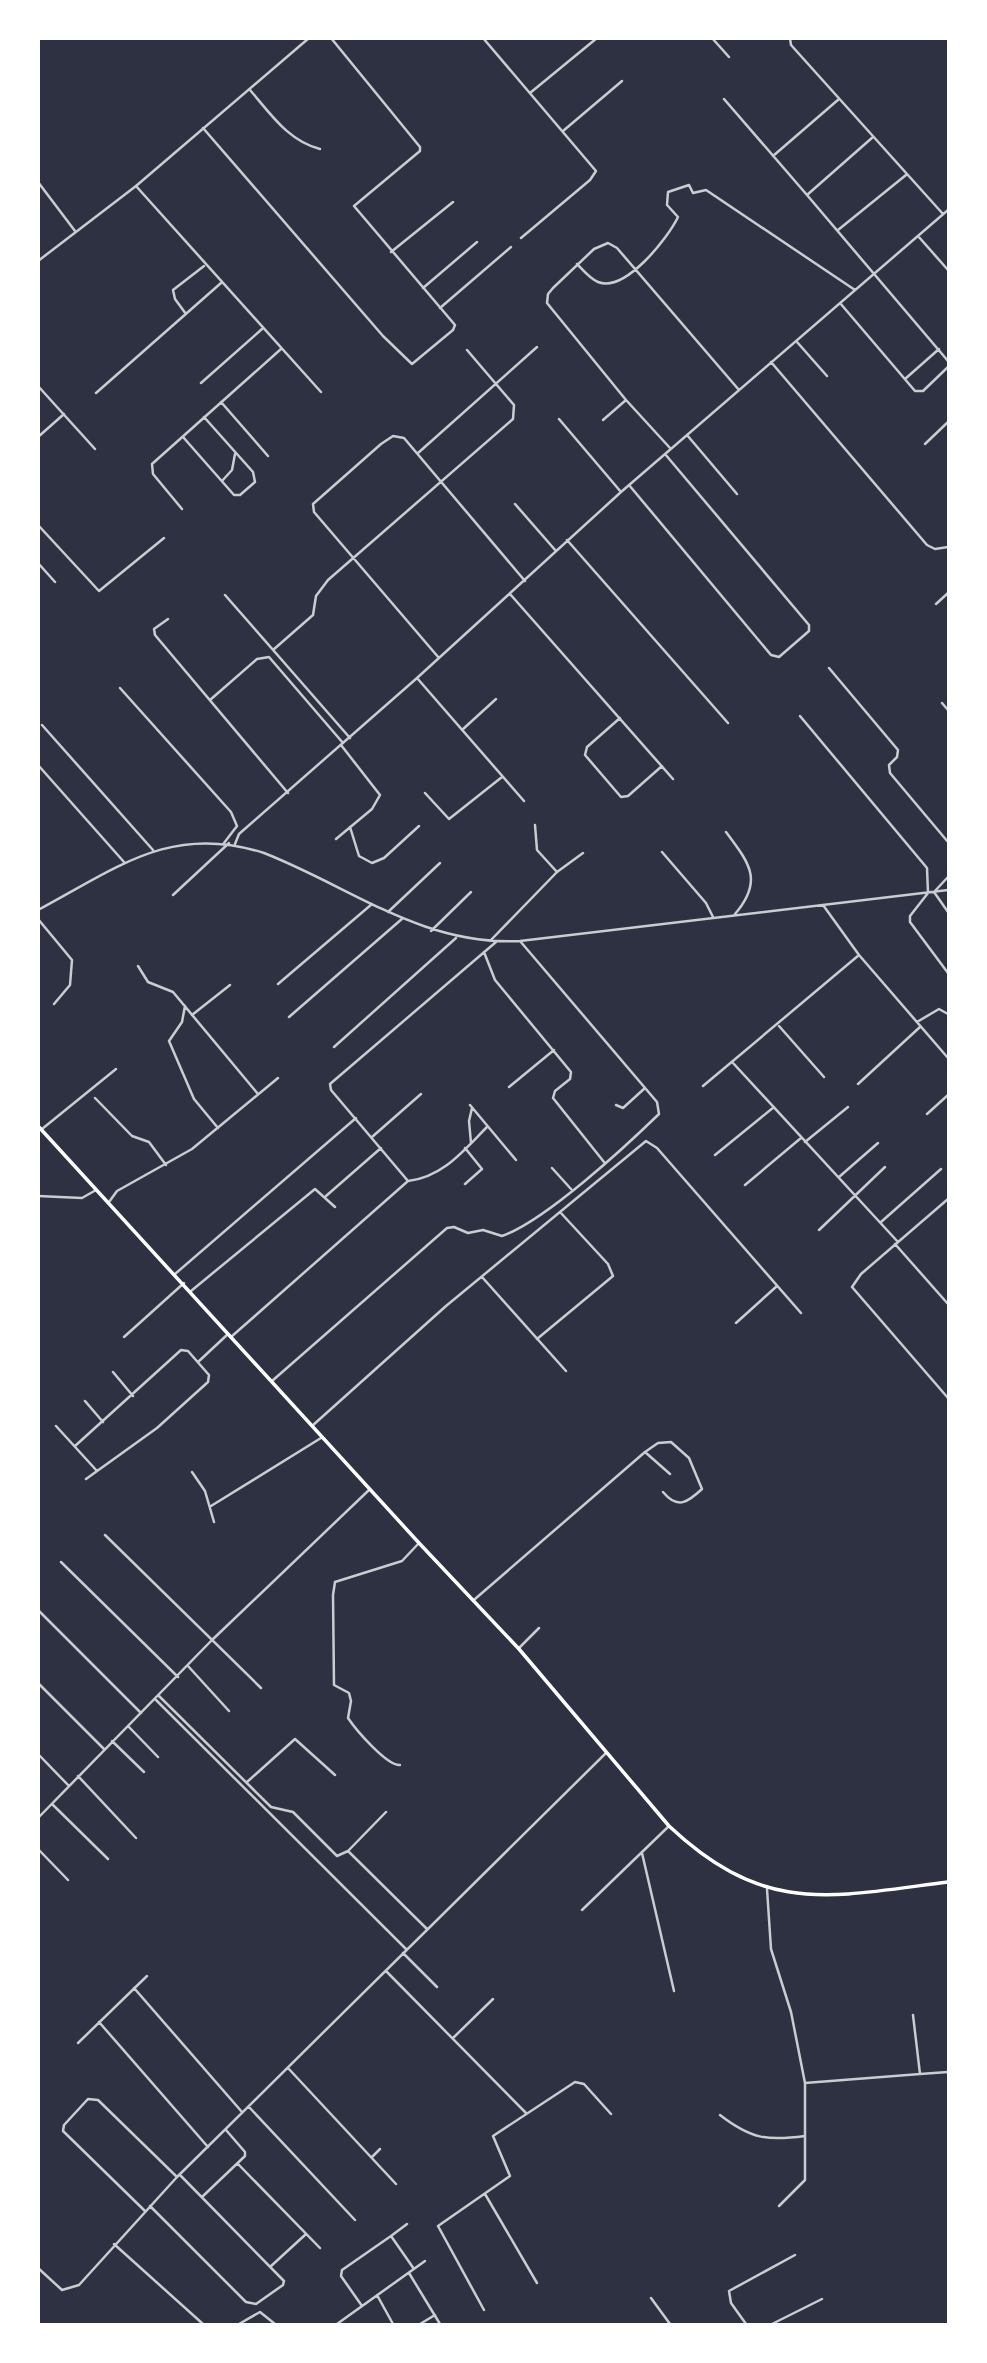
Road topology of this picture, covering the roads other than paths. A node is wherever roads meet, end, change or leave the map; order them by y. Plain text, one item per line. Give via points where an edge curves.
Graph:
1 (309, 38) edge
2 (331, 38) edge
3 (483, 38) edge
4 (597, 38) edge
5 (712, 38) edge
6 (790, 38) edge
7 (729, 57) dead end
8 (622, 81) dead end
9 (250, 90) junction
10 (530, 93) junction
11 (724, 99) dead end
12 (839, 99) junction
13 (203, 128) junction
14 (563, 131) junction
15 (873, 137) junction
16 (320, 149) dead end
17 (773, 156) junction
18 (907, 174) junction
19 (38, 182) edge
20 (136, 186) junction
21 (807, 195) junction
22 (453, 202) dead end
23 (948, 210) edge
24 (943, 214) junction
25 (838, 230) junction
26 (75, 231) junction
27 (918, 236) junction
28 (522, 238) dead end
29 (477, 242) dead end
30 (511, 247) dead end
31 (391, 252) junction
32 (38, 261) edge
33 (577, 264) junction
34 (205, 265) junction
35 (635, 269) junction
36 (948, 270) edge
37 (874, 273) junction
38 (221, 283) junction
39 (423, 288) junction
40 (855, 290) junction
41 (839, 303) junction
42 (440, 308) junction
43 (186, 314) junction
44 (262, 329) junction
45 (796, 341) junction
46 (537, 347) dead end
47 (281, 349) junction
48 (939, 349) junction
49 (467, 350) dead end
50 (948, 361) edge
51 (771, 362) junction
52 (948, 368) edge
53 (827, 376) dead end
54 (905, 379) junction
55 (201, 383) dead end
56 (498, 385) junction
57 (38, 386) edge
58 (739, 390) junction
59 (321, 392) dead end
60 (96, 393) dead end
61 (626, 400) junction
62 (221, 402) junction
63 (64, 414) junction
64 (204, 417) junction
65 (559, 419) dead end
66 (603, 420) dead end
67 (948, 422) edge
68 (687, 435) junction
69 (182, 436) junction
70 (38, 437) edge
71 (925, 444) dead end
72 (95, 449) dead end
73 (671, 449) junction
74 (235, 452) junction
75 (418, 453) junction
76 (665, 454) junction
77 (268, 456) dead end
78 (222, 481) junction
79 (443, 482) junction
80 (629, 485) junction
81 (621, 492) junction
82 (737, 494) dead end
83 (515, 504) dead end
84 (182, 509) dead end
85 (38, 525) edge
86 (164, 538) dead end
87 (567, 540) junction
88 (948, 547) edge
89 (556, 551) junction
90 (353, 558) junction
91 (38, 564) edge
92 (525, 581) junction
93 (55, 582) dead end
94 (948, 593) edge
95 (510, 594) junction
96 (225, 595) dead end
97 (936, 604) dead end
98 (168, 620) dead end
99 (273, 650) junction
100 (439, 658) junction
101 (829, 668) dead end
102 (417, 678) junction
103 (120, 688) dead end
104 (496, 699) dead end
105 (209, 701) junction
106 (942, 703) dead end
107 (948, 710) edge
108 (800, 716) dead end
109 (620, 718) junction
110 (728, 723) dead end
111 (42, 725) dead end
112 (462, 730) junction
113 (349, 738) junction
114 (342, 744) junction
115 (38, 765) edge
116 (662, 766) junction
117 (502, 777) junction
118 (674, 779) dead end
119 (288, 793) junction
120 (425, 793) dead end
121 (524, 802) dead end
122 (536, 825) dead end
123 (419, 826) dead end
124 (350, 827) junction
125 (726, 832) dead end
126 (336, 839) dead end
127 (948, 842) edge
128 (224, 843) junction
129 (229, 844) junction
130 (235, 844) junction
131 (153, 850) junction
132 (662, 852) dead end
133 (583, 853) dead end
134 (440, 863) dead end
135 (125, 864) junction
136 (557, 872) junction
137 (948, 877) edge
138 (948, 890) edge
139 (471, 892) dead end
140 (934, 892) junction
141 (928, 893) junction
142 (173, 895) dead end
143 (372, 904) junction
144 (823, 905) junction
145 (38, 910) edge
146 (388, 912) junction
147 (948, 912) edge
148 (735, 914) junction
149 (713, 917) junction
150 (403, 918) junction
151 (38, 919) edge
152 (431, 931) junction
153 (456, 938) junction
154 (520, 941) junction
155 (491, 942) junction
156 (496, 942) junction
157 (484, 952) junction
158 (859, 955) junction
159 (138, 967) dead end
160 (948, 973) edge
161 (278, 984) dead end
162 (230, 985) dead end
163 (54, 1004) dead end
164 (185, 1006) junction
165 (948, 1014) edge
166 (192, 1015) junction
167 (289, 1017) dead end
168 (917, 1022) junction
169 (779, 1026) junction
170 (921, 1026) junction
171 (334, 1047) dead end
172 (554, 1050) junction
173 (948, 1058) edge
174 (733, 1063) junction
175 (116, 1069) dead end
176 (824, 1077) dead end
177 (278, 1078) dead end
178 (858, 1084) dead end
179 (704, 1086) dead end
180 (509, 1087) dead end
181 (645, 1088) junction
182 (258, 1094) junction
183 (421, 1094) dead end
184 (948, 1095) edge
185 (95, 1098) dead end
186 (616, 1105) dead end
187 (774, 1107) junction
188 (848, 1107) dead end
189 (927, 1114) dead end
190 (356, 1118) junction
191 (487, 1127) junction
192 (40, 1128) edge
193 (218, 1128) junction
194 (372, 1137) junction
195 (801, 1138) junction
196 (805, 1142) junction
197 (471, 1143) junction
198 (878, 1143) dead end
199 (381, 1148) junction
200 (465, 1148) junction
201 (715, 1155) dead end
202 (516, 1160) dead end
203 (604, 1162) junction
204 (166, 1165) junction
205 (885, 1167) dead end
206 (552, 1168) dead end
207 (941, 1169) dead end
208 (839, 1177) junction
209 (408, 1181) junction
210 (466, 1184) dead end
211 (745, 1185) dead end
212 (572, 1189) junction
213 (96, 1190) junction
214 (855, 1194) junction
215 (38, 1196) edge
216 (326, 1196) junction
217 (948, 1199) edge
218 (109, 1202) junction
219 (335, 1207) dead end
220 (560, 1211) junction
221 (881, 1222) junction
222 (819, 1230) dead end
223 (897, 1243) junction
224 (175, 1274) junction
225 (481, 1276) junction
226 (184, 1283) junction
227 (777, 1286) junction
228 (191, 1292) junction
229 (948, 1304) edge
230 (801, 1313) dead end
231 (736, 1323) dead end
232 (230, 1335) junction
233 (124, 1337) dead end
234 (537, 1339) junction
235 (198, 1362) junction
236 (566, 1371) dead end
237 (113, 1372) dead end
238 (272, 1381) junction
239 (133, 1396) junction
240 (948, 1398) edge
241 (85, 1401) dead end
242 (103, 1422) junction
243 (56, 1426) dead end
244 (312, 1426) junction
245 (324, 1437) junction
246 (75, 1446) junction
247 (645, 1452) junction
248 (97, 1471) junction
249 (192, 1472) dead end
250 (670, 1474) dead end
251 (86, 1479) dead end
252 (370, 1488) junction
253 (663, 1492) dead end
254 (211, 1506) junction
255 (214, 1522) dead end
256 (105, 1535) dead end
257 (419, 1543) junction
258 (61, 1562) dead end
259 (475, 1599) junction
260 (38, 1610) edge
261 (539, 1628) dead end
262 (211, 1641) junction
263 (519, 1649) junction
264 (188, 1666) junction
265 (178, 1677) junction
266 (38, 1683) edge
267 (261, 1688) dead end
268 (159, 1696) junction
269 (156, 1700) junction
270 (229, 1711) dead end
271 (141, 1713) junction
272 (128, 1726) junction
273 (112, 1741) junction
274 (104, 1749) junction
275 (606, 1753) junction
276 (38, 1754) edge
277 (158, 1756) dead end
278 (400, 1765) dead end
279 (145, 1772) dead end
280 (335, 1774) dead end
281 (78, 1776) junction
282 (247, 1782) junction
283 (69, 1786) junction
284 (52, 1804) junction
285 (386, 1812) dead end
286 (39, 1817) edge
287 (669, 1826) junction
288 (136, 1838) dead end
289 (38, 1849) edge
290 (348, 1851) junction
291 (642, 1853) junction
292 (108, 1859) dead end
293 (68, 1880) dead end
294 (948, 1882) edge
295 (767, 1889) junction
296 (582, 1910) dead end
297 (427, 1929) junction
298 (405, 1951) junction
299 (385, 1971) junction
300 (147, 1976) dead end
301 (437, 1987) dead end
302 (134, 1989) junction
303 (674, 1991) dead end
304 (492, 1999) dead end
305 (912, 2015) dead end
306 (99, 2022) junction
307 (453, 2038) junction
308 (78, 2043) dead end
309 (288, 2067) junction
310 (948, 2072) edge
311 (920, 2074) junction
312 (805, 2083) junction
313 (249, 2107) junction
314 (243, 2113) junction
315 (526, 2113) junction
316 (611, 2114) dead end
317 (720, 2115) dead end
318 (226, 2130) junction
319 (805, 2136) junction
320 (208, 2147) junction
321 (380, 2149) dead end
322 (372, 2157) junction
323 (238, 2164) junction
324 (178, 2176) junction
325 (396, 2183) dead end
326 (485, 2194) junction
327 (202, 2197) junction
328 (150, 2206) junction
329 (779, 2206) dead end
330 (145, 2211) junction
331 (355, 2220) dead end
332 (407, 2224) dead end
333 (306, 2234) junction
334 (391, 2236) junction
335 (114, 2244) junction
336 (320, 2248) dead end
337 (795, 2255) dead end
338 (425, 2261) dead end
339 (271, 2267) junction
340 (38, 2268) edge
341 (414, 2269) junction
342 (409, 2273) junction
343 (537, 2283) dead end
344 (377, 2295) junction
345 (650, 2298) dead end
346 (822, 2299) dead end
347 (362, 2306) junction
348 (484, 2310) dead end
349 (435, 2315) junction
350 (345, 2319) junction
351 (203, 2325) edge
352 (239, 2325) edge
353 (275, 2325) edge
354 (337, 2325) edge
355 (348, 2325) edge
356 (393, 2325) edge
357 (420, 2325) edge
358 (440, 2325) edge
359 (670, 2325) edge
360 (746, 2325) edge
361 (772, 2325) edge

1 - 9 street
2 - 31 street via 420,147 354,206
3 - 10 street
4 - 10 street
5 - 7 street
6 - 12 street via 791,45
8 - 14 street
9 - 13 street
9 - 16 street via 284,129
10 - 14 street
11 - 17 street
12 - 15 street
12 - 17 street
13 - 20 street
13 - 42 street via 410,365 454,329
14 - 28 street via 595,169 595,175
15 - 18 street
15 - 21 street
17 - 21 street
18 - 24 street
18 - 25 street
19 - 26 street
20 - 26 street
20 - 34 street
21 - 25 street
22 - 31 street
23 - 24 street
24 - 27 street
25 - 37 street
26 - 32 street
27 - 36 street
27 - 37 street
29 - 39 street
30 - 42 street
31 - 39 street
33 - 35 street via 591,278 606,284 624,279
33 - 35 street via 608,243
33 - 61 street via 548,294 548,303
34 - 38 street
34 - 43 street via 173,290
35 - 40 street via 678,216 667,205 668,192 688,185 693,193 706,191
35 - 58 street
37 - 40 street
37 - 48 street
38 - 43 street
38 - 44 street
39 - 42 street
40 - 41 street
41 - 45 street
41 - 54 street
43 - 60 street
44 - 47 street
44 - 55 street
45 - 51 street
45 - 53 street
46 - 56 street
47 - 59 street
47 - 62 street
48 - 50 street
48 - 54 street
49 - 56 street
51 - 58 street
51 - 88 street via 927,545
52 - 54 street via 923,391 915,390
56 - 75 street
56 - 79 street via 514,405 513,419
57 - 63 street
58 - 68 street
61 - 66 street
61 - 73 street
62 - 64 street
62 - 77 street
63 - 70 street
63 - 72 street
64 - 69 street
64 - 74 street
65 - 81 street
67 - 71 street
68 - 73 street
68 - 82 street
69 - 78 street
69 - 84 street via 150,467
73 - 76 street
74 - 78 street via 232,470
74 - 78 street via 253,472 255,482 237,496
75 - 79 street
75 - 90 street via 404,438 393,436 315,500 314,512
76 - 80 street
76 - 80 street via 809,625 809,631 779,657 771,655
79 - 90 street
79 - 92 street
80 - 81 street
81 - 87 street
83 - 89 street
85 - 86 street via 99,591
87 - 89 street
87 - 110 street
89 - 92 street
90 - 99 street via 319,591 313,615
90 - 100 street
91 - 93 street
92 - 95 street
94 - 97 street
95 - 100 street
95 - 109 street
96 - 99 street
98 - 105 street via 154,629 155,635
99 - 113 street
100 - 102 street
101 - 127 street via 898,750 889,765 890,773
102 - 112 street
102 - 113 street
103 - 128 street via 231,812 237,826
104 - 112 street
105 - 114 street via 257,659 269,657
105 - 119 street
106 - 107 street
108 - 141 street via 927,868
109 - 116 street
109 - 116 street via 587,747 585,755 621,797
111 - 131 street
112 - 117 street
113 - 114 street
114 - 119 street
114 - 124 street via 380,795 372,809
115 - 135 street
116 - 118 street
117 - 120 street via 451,818 446,819
117 - 121 street
119 - 130 street via 239,834
122 - 136 street via 537,850
123 - 124 street via 372,863 359,856
124 - 126 street
125 - 148 street via 752,872 751,891
128 - 129 street
128 - 131 street via 192,842
129 - 130 street
129 - 142 street
130 - 143 street via 287,862
131 - 135 street
132 - 149 street
133 - 136 street
134 - 146 street
135 - 145 street
136 - 155 street
137 - 140 street
138 - 140 street
139 - 152 street
140 - 141 street
140 - 147 street
141 - 144 street
141 - 160 street via 910,922
143 - 146 street
143 - 161 street
144 - 148 street
144 - 158 street
146 - 150 street
148 - 149 street
149 - 154 street
150 - 152 street
150 - 167 street
151 - 163 street via 72,960 70,985
152 - 153 street
153 - 155 street
153 - 171 street
154 - 156 street
154 - 181 street
155 - 156 street
156 - 157 street
157 - 172 street via 495,980
157 - 190 street via 330,1084
158 - 168 street
158 - 169 street
159 - 164 street via 148,982 169,989
162 - 166 street
164 - 166 street
164 - 193 street via 182,1022 169,1041 197,1105
165 - 168 street via 939,1009
166 - 182 street
168 - 170 street
169 - 174 street
169 - 176 street
170 - 173 street
170 - 178 street
172 - 180 street
172 - 203 street via 571,1076 553,1098
174 - 179 street
174 - 187 street
175 - 192 street
177 - 182 street
181 - 186 street via 623,1108
181 - 203 street via 659,1105 659,1114
182 - 193 street
183 - 194 street
184 - 189 street
185 - 204 street via 129,1134 149,1142
187 - 195 street
187 - 201 street
188 - 196 street
190 - 194 street
190 - 224 street
191 - 197 street
191 - 197 street via 471,1107
191 - 202 street
192 - 213 main road
193 - 204 street
194 - 199 street
195 - 196 street
195 - 211 street
196 - 208 street
197 - 200 street
198 - 208 street
199 - 209 street
199 - 216 street
200 - 209 street via 433,1176
200 - 210 street via 482,1169
203 - 212 street
204 - 218 street via 117,1191
205 - 214 street
206 - 212 street
207 - 221 street
208 - 214 street
209 - 232 street
212 - 238 street via 506,1235 447,1228
213 - 215 street via 82,1198
213 - 218 main road
214 - 221 street
214 - 222 street
216 - 219 street
216 - 228 street via 318,1188 311,1191
217 - 223 street
218 - 224 main road
220 - 225 street
220 - 227 street via 641,1143 650,1141
220 - 234 street via 608,1264 613,1276
221 - 223 street
223 - 229 street
223 - 240 street via 855,1280 853,1290
224 - 226 main road
225 - 234 street
225 - 244 street
226 - 228 main road
226 - 233 street
227 - 230 street
227 - 231 street
228 - 232 main road
232 - 235 street
232 - 238 main road
234 - 236 street
235 - 239 street via 181,1350
235 - 248 street via 209,1375 208,1382 153,1431
237 - 239 street
238 - 244 main road
239 - 242 street
241 - 242 street
242 - 246 street
243 - 246 street
244 - 245 main road
245 - 252 main road
245 - 254 street
246 - 248 street
247 - 250 street
247 - 253 street via 660,1442 674,1443 693,1465 702,1489 685,1503 672,1502
247 - 259 street
248 - 251 street
249 - 254 street
252 - 257 main road
252 - 262 street
254 - 255 street
256 - 262 street
257 - 259 main road
257 - 278 street via 402,1561 335,1583 333,1595 334,1685 349,1693 348,1718 358,1732 390,1762
258 - 265 street
259 - 263 main road
260 - 271 street
261 - 263 street
262 - 264 street
262 - 267 street
263 - 275 main road
264 - 265 street
264 - 270 street
265 - 268 street
266 - 274 street
268 - 269 street
268 - 282 street
269 - 271 street
269 - 298 street
271 - 272 street
272 - 273 street
272 - 277 street
273 - 274 street
273 - 279 street
274 - 281 street
275 - 287 main road
275 - 297 street
276 - 283 street
280 - 282 street via 295,1739
281 - 283 street
281 - 288 street
282 - 290 street via 271,1807 293,1812 337,1856
283 - 284 street
284 - 286 street
284 - 292 street
285 - 290 street
287 - 291 street
287 - 295 main road via 706,1859
289 - 293 street
290 - 297 street
291 - 296 street
291 - 303 street
294 - 295 main road via 827,1895
295 - 312 street via 771,1949 791,2012
297 - 298 street
298 - 299 street
298 - 301 street
299 - 307 street
299 - 309 street
300 - 302 street
302 - 306 street
302 - 314 street
304 - 307 street
305 - 311 street
306 - 308 street
306 - 320 street
307 - 315 street
309 - 313 street
309 - 322 street
310 - 311 street
311 - 312 street
312 - 319 street
313 - 314 street
313 - 331 street
314 - 318 street
315 - 316 street via 577,2082 603,2101
315 - 326 street via 493,2136 511,2173
317 - 319 street via 739,2129 768,2140
318 - 320 street
318 - 323 street via 246,2153
319 - 329 street via 804,2183
320 - 324 street
321 - 322 street
322 - 325 street
323 - 327 street
323 - 333 street
324 - 327 street
324 - 328 street
324 - 330 street via 98,2100 88,2099 64,2125 64,2131
326 - 343 street
326 - 348 street via 438,2227
327 - 339 street
328 - 330 street
328 - 339 street via 249,2304 256,2304 284,2283
330 - 335 street
332 - 334 street
333 - 336 street
333 - 339 street
334 - 341 street
334 - 347 street via 340,2272
335 - 340 street via 71,2290 62,2290
335 - 351 street
337 - 360 street via 729,2291 731,2303
338 - 341 street
341 - 342 street
342 - 344 street
342 - 349 street
344 - 347 street
344 - 356 street
345 - 359 street
346 - 361 street
347 - 350 street
349 - 357 street
349 - 358 street
350 - 354 street
350 - 355 street
352 - 353 street via 260,2312

